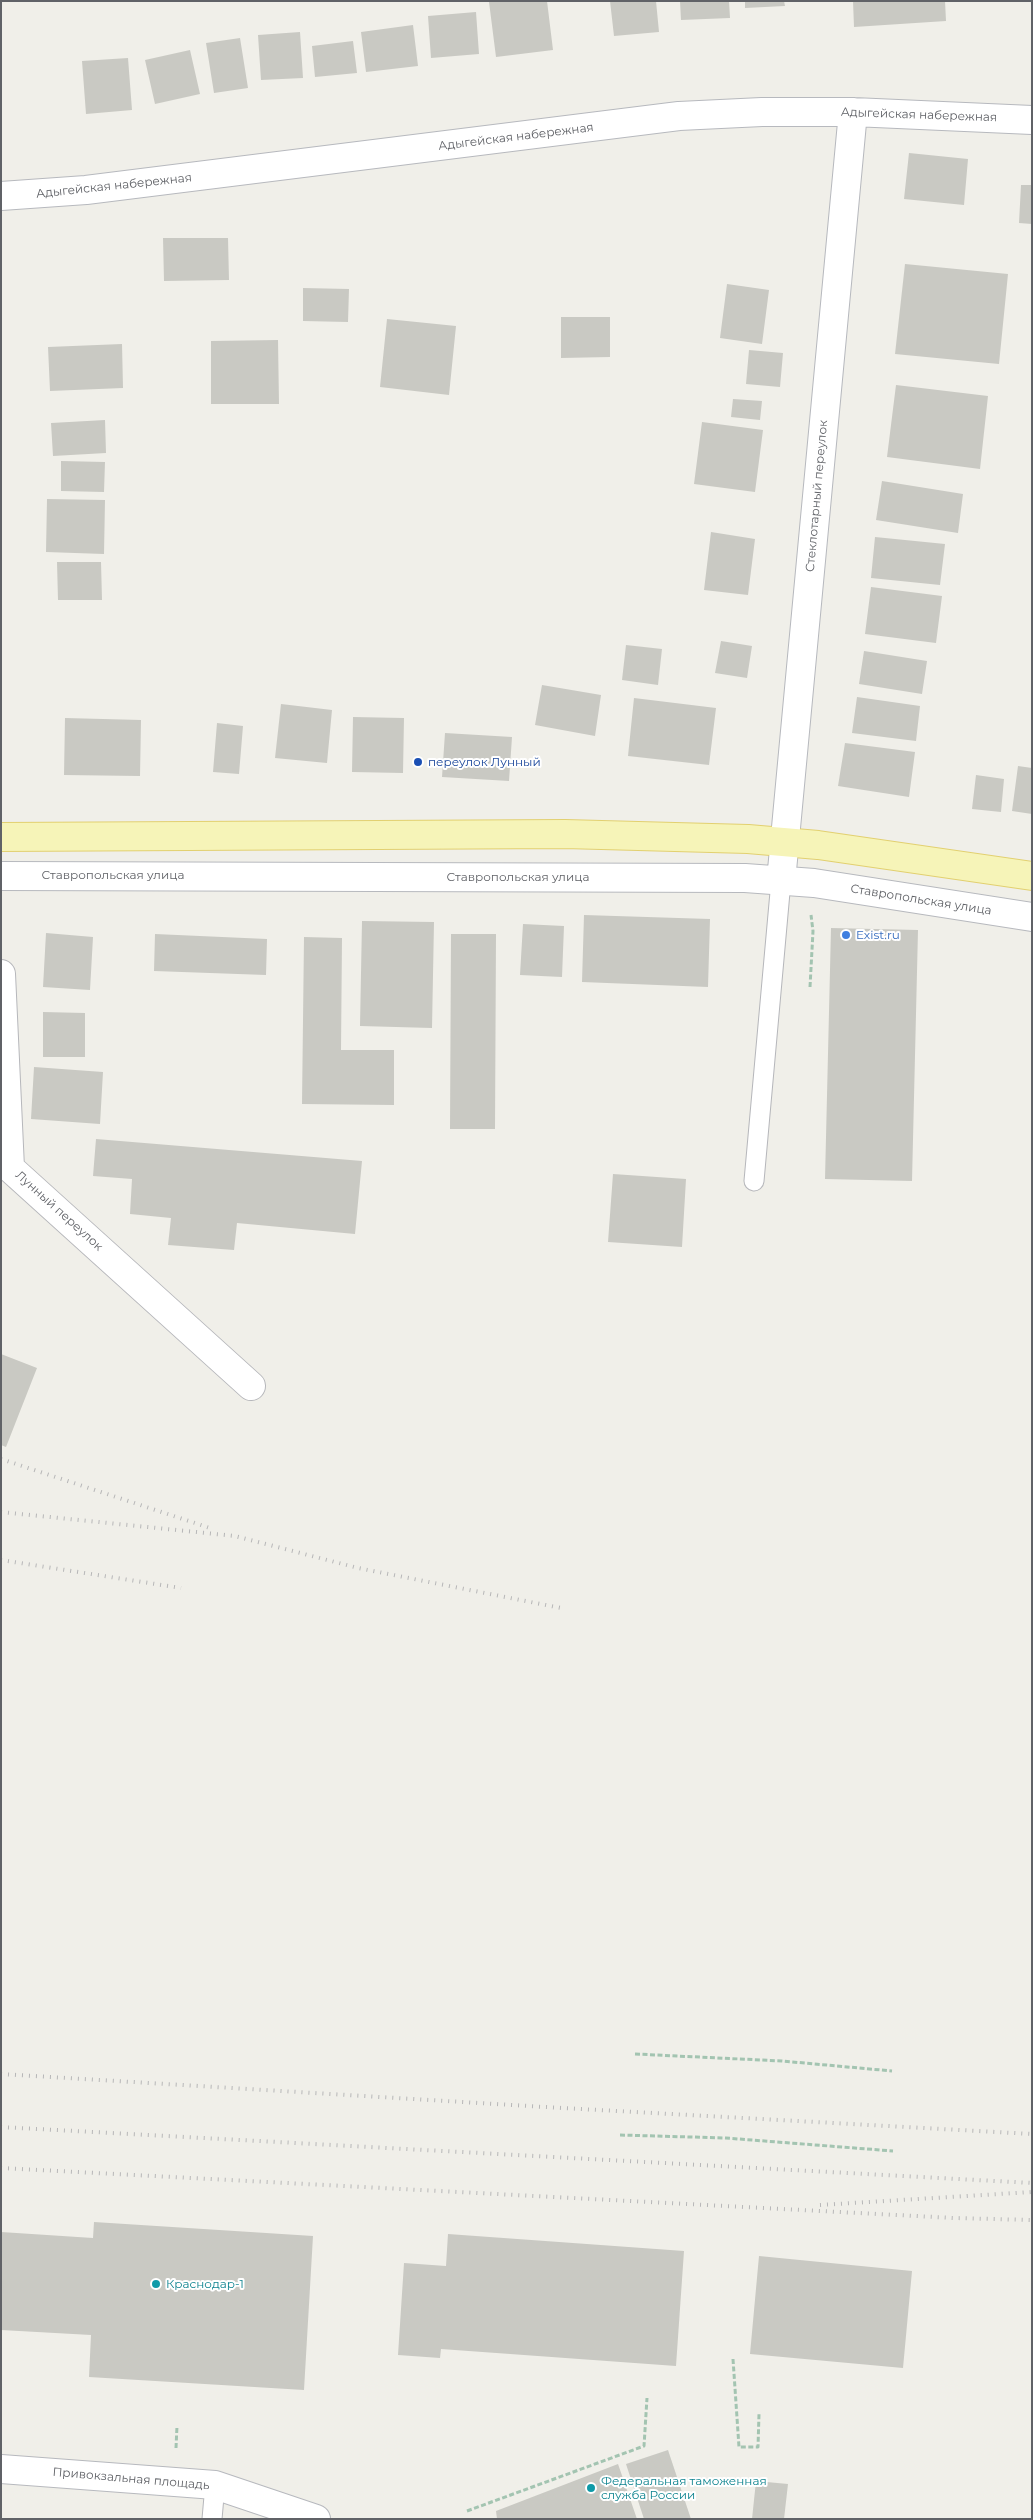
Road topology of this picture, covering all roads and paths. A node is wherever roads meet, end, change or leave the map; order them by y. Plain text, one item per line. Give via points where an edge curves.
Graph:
1 (853, 112) junction
2 (1032, 120) edge
3 (1, 196) edge
4 (1, 837) edge
5 (785, 842) junction
6 (1, 876) edge
7 (1032, 876) edge
8 (782, 881) junction
9 (1032, 917) edge
10 (813, 931) dead end
11 (1, 974) edge
12 (810, 987) dead end
13 (754, 1181) dead end
14 (251, 1386) dead end
15 (635, 2054) dead end
16 (892, 2071) dead end
17 (620, 2135) dead end
18 (893, 2151) dead end
19 (733, 2359) dead end
20 (647, 2398) dead end
21 (759, 2414) dead end
22 (1, 2469) edge
23 (215, 2485) junction
24 (467, 2511) dead end
25 (212, 2519) edge
26 (316, 2519) edge

1 - 2 street, Адыгейская набережная
1 - 3 street, Адыгейская набережная via 679,116 86,190
1 - 5 street, Стеклотарный переулок
4 - 5 main road via 565,834
5 - 7 main road
5 - 8 street, Стеклотарный переулок
6 - 8 street, Ставропольская улица via 735,878
8 - 9 street, Ставропольская улица via 814,883
8 - 13 lane
10 - 12 path
11 - 14 street, Лунный переулок via 10,1168
15 - 16 path via 782,2061
17 - 18 path via 768,2141
19 - 21 path via 739,2447 758,2447
20 - 24 path via 644,2446
22 - 23 street, Привокзальная площадь
23 - 25 lane
23 - 26 street, Привокзальная площадь

